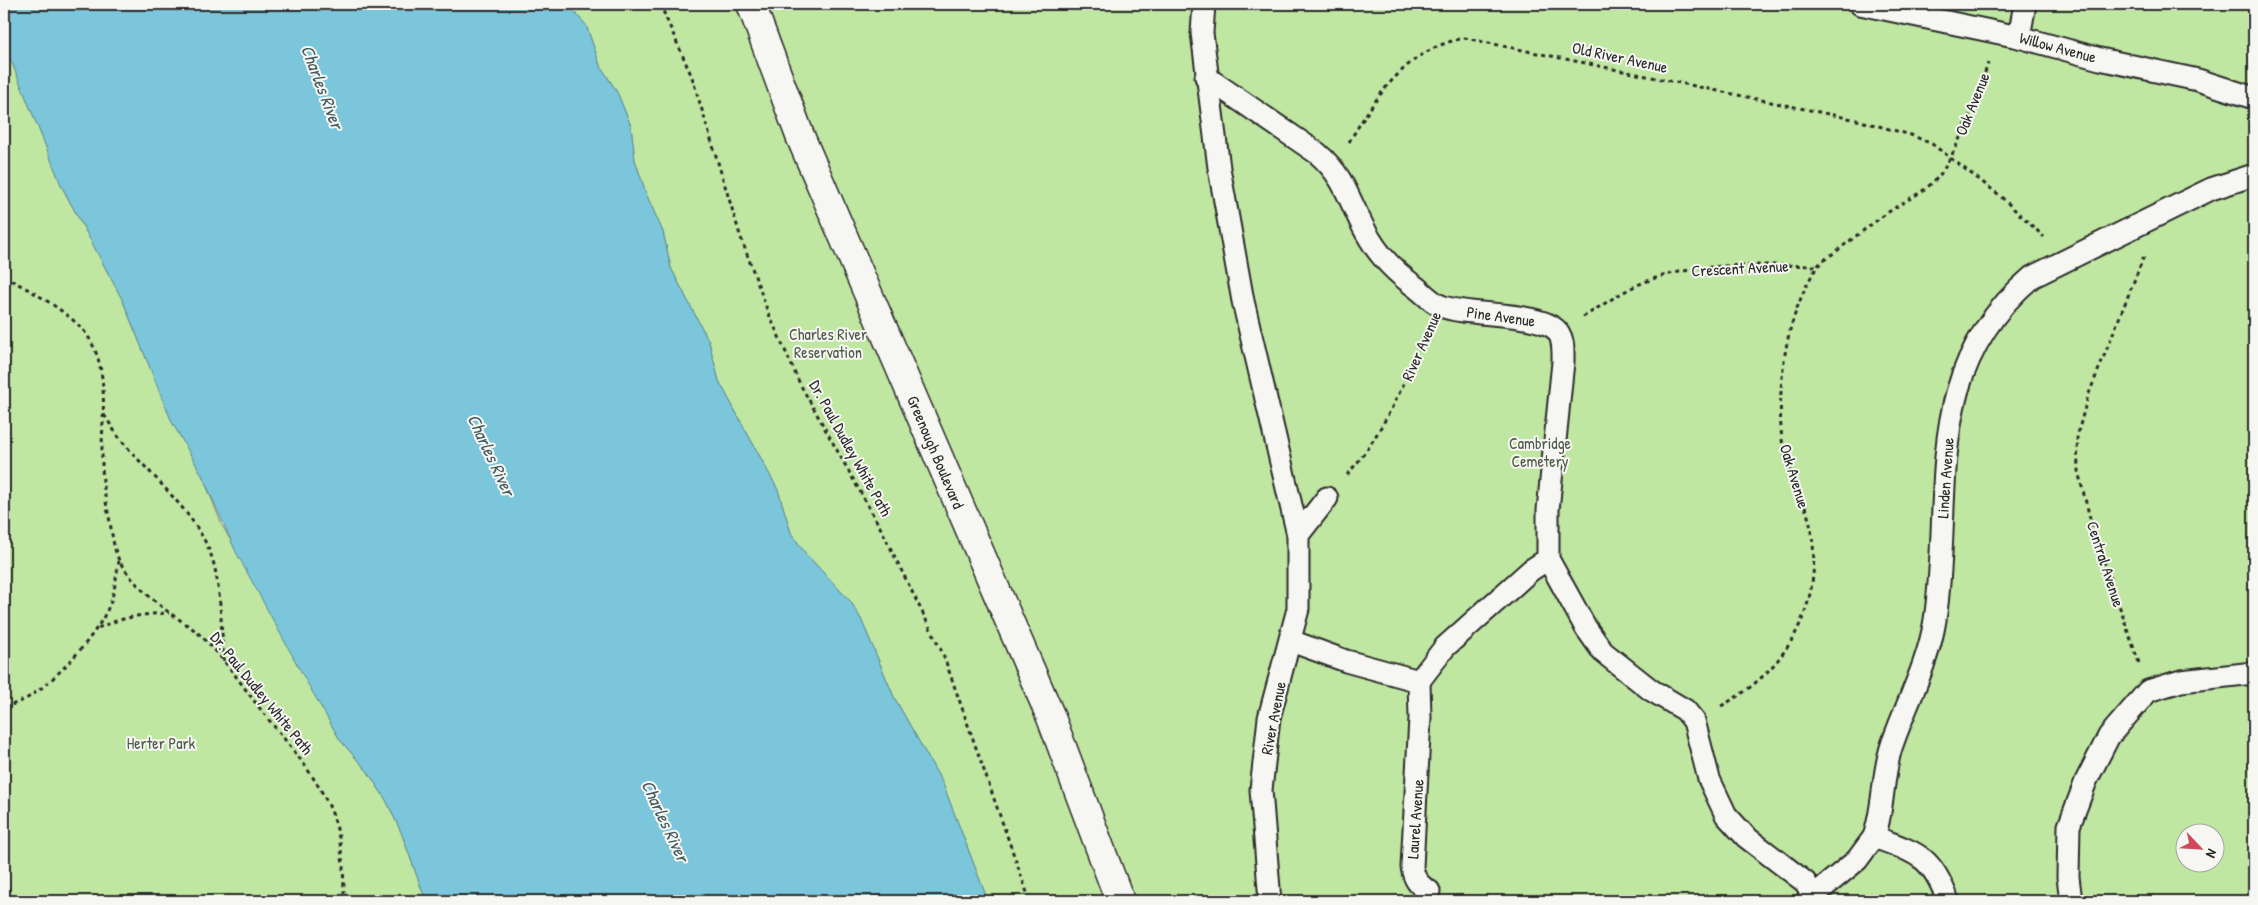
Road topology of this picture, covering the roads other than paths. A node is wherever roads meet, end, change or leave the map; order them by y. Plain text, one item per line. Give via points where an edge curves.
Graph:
1 (751, 4) edge
2 (1204, 4) edge
3 (1860, 4) edge
4 (2025, 4) edge
5 (2019, 36) junction
6 (1206, 77) junction
7 (2254, 98) edge
8 (2254, 175) edge
9 (1440, 306) joint
10 (1327, 498) road end
11 (1298, 535) junction
12 (1548, 559) junction
13 (1291, 641) junction
14 (2254, 673) edge
15 (1419, 681) junction
16 (1874, 837) junction
17 (1429, 891) road end
18 (1813, 899) edge
19 (1120, 901) edge
20 (1270, 901) edge
21 (1948, 901) edge
22 (2071, 901) edge

1 - 19 main road, Greenough Boulevard via 800,136 1050,715
2 - 6 lane, River Avenue via 1202,33
3 - 5 lane, Willow Avenue
4 - 5 lane
5 - 7 lane, Willow Avenue via 2100,59 2198,80
6 - 9 lane, River Avenue via 1333,166 1371,241 1389,264
6 - 11 lane, River Avenue via 1243,301
8 - 16 lane, Linden Avenue via 2210,189 2032,276 1993,314 1980,336 1954,397 1947,436 1942,501 1942,572 1934,623 1924,664 1890,751
9 - 12 lane, Pine Avenue via 1534,319 1558,332 1563,362 1548,510
10 - 11 lane
11 - 13 lane, River Avenue via 1298,608
12 - 15 lane via 1531,570 1445,647
12 - 18 lane via 1586,628 1604,652 1652,690 1685,710 1694,721 1708,779 1726,815 1746,837 1804,882
13 - 15 lane via 1346,661
13 - 20 lane, River Avenue via 1269,718 1261,790
14 - 22 lane via 2180,681 2148,691 2108,736 2069,826
15 - 17 lane, Laurel Avenue via 1412,867 1420,886
16 - 18 lane via 1857,860
16 - 21 lane via 1906,849 1931,865

